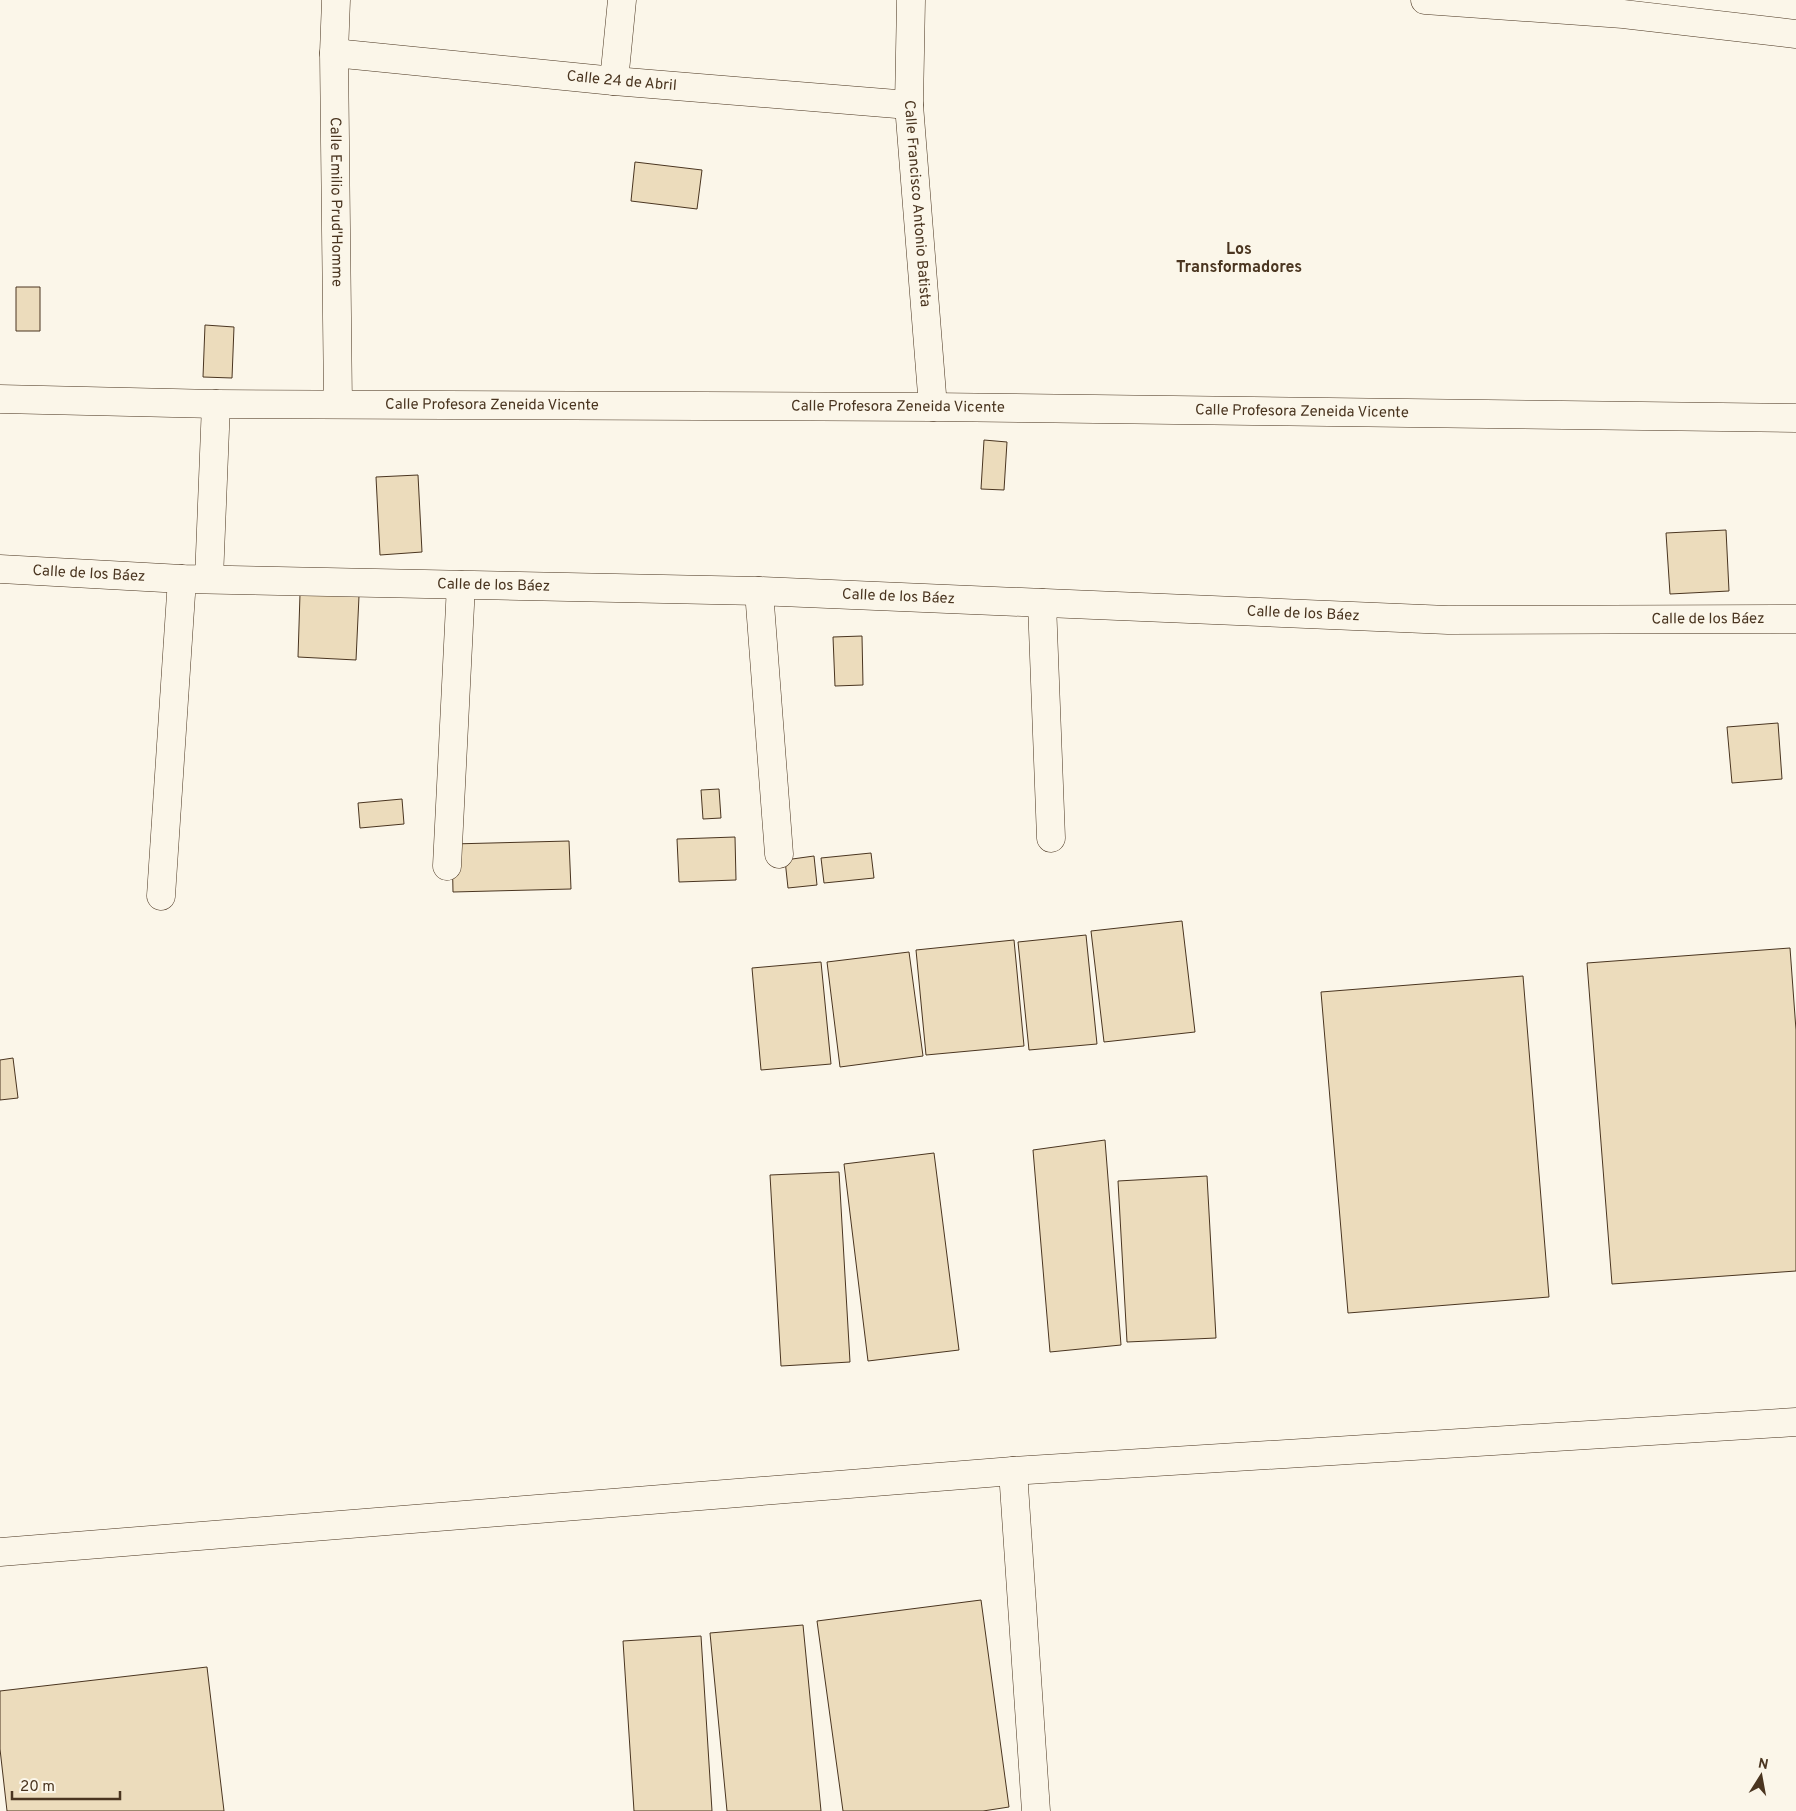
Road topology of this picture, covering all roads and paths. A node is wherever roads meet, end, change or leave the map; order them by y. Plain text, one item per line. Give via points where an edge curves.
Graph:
1 (336, 0) edge
2 (622, 0) edge
3 (911, 0) edge
4 (1425, 0) edge
5 (1624, 7) edge
6 (1796, 34) edge
7 (334, 53) junction
8 (614, 81) junction
9 (909, 105) junction
10 (0, 399) edge
11 (216, 404) junction
12 (338, 404) junction
13 (933, 407) junction
14 (1796, 418) edge
15 (0, 568) edge
16 (182, 579) junction
17 (209, 579) junction
18 (461, 585) junction
19 (759, 591) junction
20 (1042, 603) junction
21 (1796, 619) edge
22 (1051, 838) dead end
23 (779, 854) dead end
24 (447, 866) dead end
25 (160, 896) dead end
26 (1796, 1422) edge
27 (1013, 1471) junction
28 (0, 1552) edge
29 (1036, 1811) edge

1 - 7 street, Calle Emilio Prud'Homme
2 - 8 street
3 - 9 street, Calle Francisco Antonio Batista
4 - 5 street
5 - 6 street
7 - 8 street, Calle 24 de Abril
7 - 12 street, Calle Emilio Prud'Homme
8 - 9 street, Calle 24 de Abril
9 - 13 street, Calle Francisco Antonio Batista
10 - 11 street, Calle Profesora Zeneida Vicente
11 - 12 street, Calle Profesora Zeneida Vicente
11 - 17 street
12 - 13 street, Calle Profesora Zeneida Vicente
13 - 14 street, Calle Profesora Zeneida Vicente
15 - 16 street, Calle de los Báez
16 - 17 street, Calle de los Báez
16 - 25 street
17 - 18 street, Calle de los Báez
18 - 19 street, Calle de los Báez
18 - 24 street
19 - 20 street, Calle de los Báez
19 - 23 street
20 - 21 street, Calle de los Báez via 1448,620
20 - 22 street
26 - 27 street
27 - 28 street
27 - 29 street

